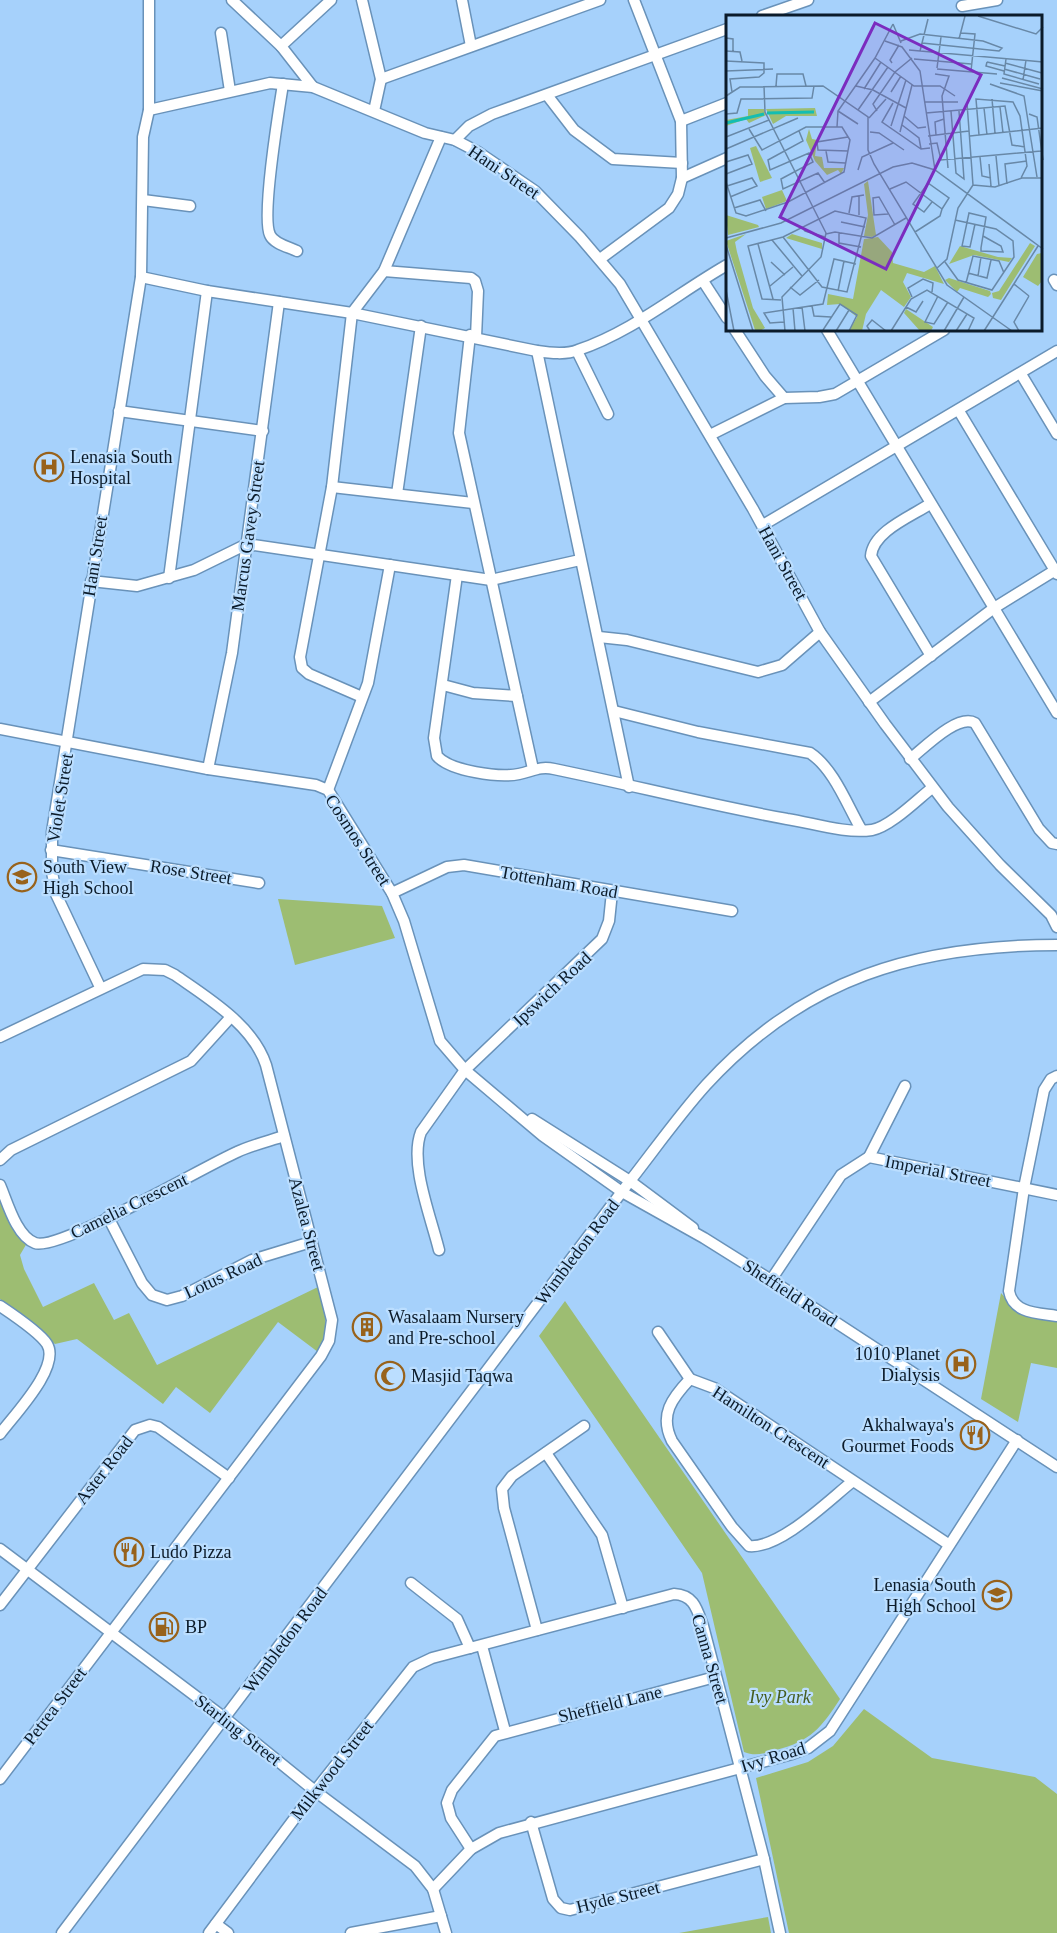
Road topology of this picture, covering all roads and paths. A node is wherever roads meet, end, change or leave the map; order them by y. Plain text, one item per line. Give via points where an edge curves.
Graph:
1 (149, 0) edge
2 (232, 0) edge
3 (331, 0) edge
4 (362, 0) edge
5 (462, 0) edge
6 (600, 0) edge
7 (634, 0) edge
8 (808, 0) edge
9 (997, 0) edge
10 (960, 7) edge
11 (765, 15) edge
12 (726, 29) edge
13 (221, 33) dead end
14 (281, 46) junction
15 (471, 46) junction
16 (656, 55) junction
17 (381, 79) junction
18 (283, 84) junction
19 (313, 87) junction
20 (230, 91) junction
21 (547, 94) junction
22 (726, 103) edge
23 (149, 110) junction
24 (374, 111) junction
25 (681, 122) junction
26 (441, 137) junction
27 (455, 140) junction
28 (726, 158) edge
29 (682, 163) junction
30 (682, 178) junction
31 (143, 200) junction
32 (190, 206) dead end
33 (297, 251) dead end
34 (600, 259) junction
35 (726, 266) edge
36 (384, 272) junction
37 (141, 278) junction
38 (703, 281) junction
39 (207, 291) junction
40 (279, 302) junction
41 (352, 313) junction
42 (726, 316) edge
43 (639, 320) junction
44 (421, 326) junction
45 (736, 332) edge
46 (828, 332) edge
47 (941, 332) edge
48 (473, 336) junction
49 (537, 351) junction
50 (577, 351) junction
51 (1057, 351) edge
52 (1021, 374) junction
53 (859, 381) junction
54 (784, 398) junction
55 (119, 411) junction
56 (959, 411) junction
57 (609, 414) dead end
58 (191, 422) junction
59 (263, 432) junction
60 (710, 435) junction
61 (1057, 435) edge
62 (896, 446) junction
63 (332, 487) junction
64 (397, 494) junction
65 (473, 503) junction
66 (930, 504) junction
67 (763, 525) junction
68 (247, 544) junction
69 (320, 555) junction
70 (580, 560) junction
71 (390, 565) junction
72 (1056, 571) edge
73 (457, 575) junction
74 (169, 578) junction
75 (491, 580) junction
76 (91, 581) junction
77 (994, 608) junction
78 (820, 632) junction
79 (599, 637) junction
80 (931, 656) junction
81 (443, 685) junction
82 (516, 696) junction
83 (362, 697) junction
84 (869, 702) junction
85 (614, 711) junction
86 (1057, 713) edge
87 (0, 729) edge
88 (69, 742) junction
89 (910, 759) junction
90 (207, 769) junction
91 (533, 769) junction
92 (629, 787) junction
93 (932, 788) junction
94 (328, 790) junction
95 (861, 829) junction
96 (1057, 844) edge
97 (51, 850) junction
98 (259, 883) dead end
99 (612, 892) junction
100 (392, 893) junction
101 (732, 911) dead end
102 (1057, 927) edge
103 (1057, 945) edge
104 (100, 987) junction
105 (231, 1018) junction
106 (0, 1037) edge
107 (465, 1070) junction
108 (1057, 1076) edge
109 (905, 1086) dead end
110 (513, 1109) junction
111 (284, 1136) junction
112 (869, 1157) junction
113 (0, 1160) edge
114 (630, 1181) junction
115 (0, 1185) edge
116 (1024, 1188) junction
117 (622, 1192) junction
118 (1057, 1195) edge
119 (108, 1217) junction
120 (704, 1238) junction
121 (311, 1242) junction
122 (439, 1250) dead end
123 (771, 1280) junction
124 (0, 1306) edge
125 (1057, 1316) edge
126 (658, 1332) dead end
127 (690, 1378) junction
128 (584, 1426) dead end
129 (0, 1434) edge
130 (1017, 1440) junction
131 (546, 1453) junction
132 (1057, 1467) edge
133 (229, 1478) junction
134 (853, 1481) junction
135 (948, 1544) junction
136 (0, 1549) edge
137 (27, 1570) junction
138 (411, 1583) dead end
139 (0, 1605) edge
140 (623, 1608) junction
141 (537, 1630) junction
142 (111, 1634) junction
143 (482, 1646) junction
144 (470, 1648) junction
145 (715, 1677) junction
146 (226, 1719) junction
147 (505, 1731) junction
148 (741, 1767) junction
149 (0, 1779) edge
150 (315, 1791) junction
151 (531, 1822) junction
152 (471, 1849) junction
153 (764, 1859) junction
154 (433, 1889) junction
155 (441, 1916) junction
156 (212, 1928) edge
157 (62, 1933) edge
158 (228, 1933) edge
159 (351, 1933) edge
160 (446, 1933) edge
161 (780, 1933) edge

1 - 23 street
2 - 14 street
3 - 14 street
4 - 17 street
5 - 15 street
6 - 15 street
7 - 16 street
8 - 11 street
9 - 10 street
12 - 16 street
13 - 20 street
14 - 19 street
15 - 17 street
16 - 21 street
16 - 25 street
17 - 24 street
18 - 19 street, Hani Street
18 - 20 street, Hani Street
18 - 33 street via 268,208 269,233 274,240
19 - 24 street, Hani Street
20 - 23 street, Hani Street
21 - 27 street via 480,120
21 - 29 street via 573,130 613,159
22 - 25 street
23 - 31 street, Hani Street via 143,138
24 - 26 street, Hani Street
25 - 29 street
26 - 27 street, Hani Street
26 - 36 street
27 - 34 street, Hani Street via 535,192
28 - 30 street
29 - 30 street
30 - 34 street via 669,208
31 - 32 street
31 - 37 street, Hani Street
34 - 43 street, Hani Street via 620,284
35 - 38 street
36 - 41 street
36 - 48 street via 471,278 478,291
37 - 39 street
37 - 55 street, Hani Street
38 - 42 street
38 - 43 street
39 - 40 street
39 - 58 street
40 - 41 street
40 - 59 street, Marcus Gavey Street
41 - 44 street
41 - 63 street
43 - 50 street
43 - 60 street, Hani Street
44 - 48 street
44 - 64 street
45 - 54 street
46 - 53 street
47 - 53 street
48 - 49 street
48 - 65 street via 459,424
49 - 50 street
49 - 70 street
50 - 57 street
51 - 52 street
52 - 56 street
52 - 61 street
53 - 54 street via 828,396
53 - 62 street
54 - 60 street
55 - 58 street
55 - 76 street, Hani Street
56 - 62 street
56 - 72 street
58 - 59 street
58 - 74 street
59 - 68 street, Marcus Gavey Street
60 - 67 street, Hani Street
62 - 66 street
62 - 67 street
63 - 64 street
63 - 69 street
64 - 65 street
65 - 75 street
66 - 77 street
66 - 80 street via 881,536 871,556
67 - 78 street, Hani Street
68 - 69 street
68 - 74 street
68 - 90 street, Marcus Gavey Street via 228,684
69 - 71 street
69 - 83 street via 301,663 309,675
70 - 75 street
70 - 79 street
71 - 73 street
71 - 83 street via 377,646
72 - 77 street
73 - 75 street
73 - 81 street
74 - 76 street via 137,586
75 - 82 street
76 - 88 street, Hani Street
77 - 80 street
77 - 86 street
78 - 79 street via 782,664 758,672 627,640
78 - 84 street, Hani Street
79 - 85 street
80 - 84 street
81 - 82 street via 473,693
81 - 91 street via 434,738 437,756 442,761 461,769 510,774
82 - 91 street
83 - 94 street
84 - 89 street, Hani Street
85 - 92 street
85 - 95 street via 810,753 834,781
87 - 88 street, Cosmos Street
88 - 90 street, Cosmos Street
88 - 97 street, Violet Street
89 - 93 street, Hani Street
89 - 96 street via 952,726 966,720 975,723 1039,829
90 - 94 street, Cosmos Street
91 - 92 street via 557,770
92 - 95 street via 819,825
93 - 95 street via 884,825
93 - 102 street, Hani Street via 979,843 1051,915
94 - 100 street, Cosmos Street
97 - 98 street, Rose Street
97 - 104 street, Violet Street via 56,894
99 - 100 street, Tottenham Road via 455,865
99 - 101 street, Tottenham Road
99 - 107 street, Ipswich Road via 609,921 602,939
100 - 107 street, Cosmos Street via 440,1041
103 - 114 street, Wimbledon Road via 976,947 915,957 830,990 773,1025 723,1067
104 - 105 street, Azalea Street via 134,971 165,970
104 - 106 street, Azalea Street
105 - 111 street, Azalea Street via 262,1052
105 - 113 street via 191,1060 10,1150
107 - 110 street, Cosmos Street
107 - 122 street, Ipswich Road via 417,1143 417,1161
108 - 116 street via 1044,1090
109 - 112 street
110 - 114 street, Cosmos Street
110 - 117 street, Cosmos Street via 543,1136
111 - 119 street, Camelia Crescent via 239,1150
111 - 121 street, Azalea Street
112 - 116 street, Imperial Street
112 - 123 street, Imperial Street via 841,1175
114 - 117 street, Wimbledon Road
114 - 120 street, Sheffield Road
115 - 119 street, Camelia Crescent via 25,1236 37,1244 57,1241
116 - 118 street, Imperial Street
116 - 125 street via 1010,1298 1019,1308
117 - 120 street, Sheffield Road
117 - 146 street, Wimbledon Road
119 - 121 street, Lotus Road via 142,1283 152,1295 167,1300 252,1260
120 - 123 street, Sheffield Road
121 - 133 street, Azalea Street via 332,1320 329,1341
123 - 130 street, Sheffield Road
124 - 129 street via 45,1341 51,1359
126 - 127 street
127 - 134 street, Hamilton Crescent via 714,1388
127 - 134 street, Hamilton Crescent via 666,1412 666,1427 672,1441 749,1546 764,1545 781,1537
128 - 131 street
130 - 132 street, Sheffield Road
130 - 135 street, Ivy Road
131 - 140 street via 602,1536
131 - 141 street via 512,1476 501,1497
133 - 137 street, Aster Road via 166,1431 150,1425 135,1430
133 - 142 street, Azalea Street
134 - 135 street, Hamilton Crescent
135 - 148 street, Ivy Road via 830,1731 808,1748
136 - 137 street, Starling Street
137 - 139 street, Aster Road
137 - 142 street, Starling Street
138 - 144 street via 457,1620
140 - 141 street, Canna Street
140 - 145 street, Canna Street via 674,1594 688,1597 703,1626
141 - 143 street, Canna Street
142 - 146 street, Starling Street
142 - 149 street, Petrea Street
143 - 144 street, Milkwood Street
143 - 147 street
144 - 150 street, Milkwood Street via 413,1667
145 - 147 street, Sheffield Lane
145 - 148 street, Canna Street
146 - 150 street, Starling Street
146 - 157 street, Wimbledon Road
147 - 152 street via 489,1741 449,1796 451,1818
148 - 151 street, Ivy Road
148 - 153 street, Canna Street
150 - 154 street, Starling Street via 415,1866
150 - 156 street, Milkwood Street
151 - 152 street, Ivy Road via 499,1833
151 - 153 street, Hyde Street via 553,1899 561,1908 570,1910
152 - 154 street, Ivy Road
153 - 161 street, Canna Street
154 - 155 street, Starling Street
155 - 159 street
155 - 160 street, Starling Street
156 - 158 street

